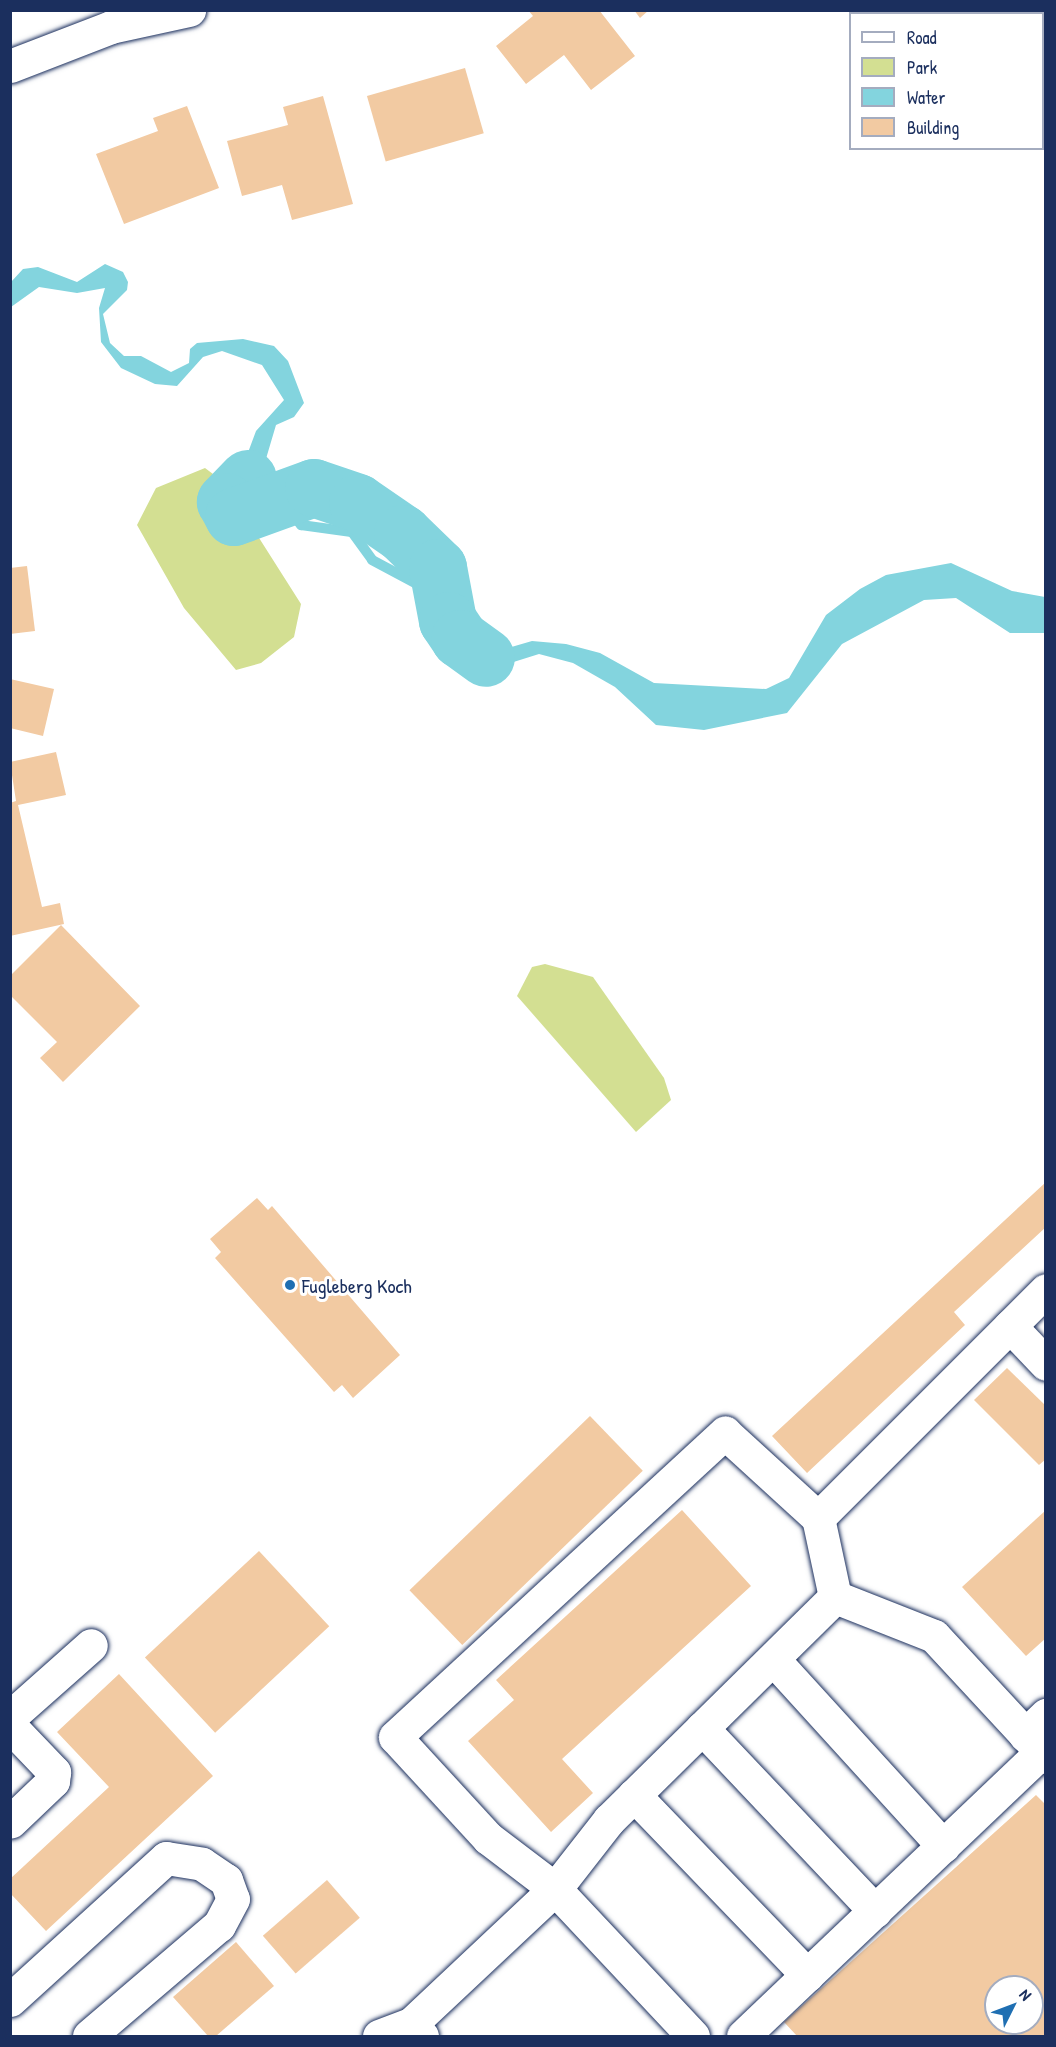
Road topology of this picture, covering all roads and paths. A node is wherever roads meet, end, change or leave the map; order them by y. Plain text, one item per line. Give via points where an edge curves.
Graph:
1 (189, 10) edge
2 (10, 66) edge
3 (1046, 1290) edge
4 (1010, 1326) junction
5 (1046, 1364) edge
6 (818, 1518) junction
7 (835, 1597) junction
8 (91, 1645) dead end
9 (772, 1659) junction
10 (10, 1717) edge
11 (10, 1726) edge
12 (702, 1728) junction
13 (1039, 1740) edge
14 (634, 1795) junction
15 (10, 1822) edge
16 (943, 1846) junction
17 (555, 1889) junction
18 (875, 1911) junction
19 (807, 1975) junction
20 (10, 2000) edge
21 (416, 2030) edge
22 (89, 2037) edge
23 (379, 2037) edge
24 (693, 2037) edge
25 (743, 2037) edge

1 - 2 street via 111,27
3 - 4 street
4 - 5 street
4 - 6 street
6 - 7 street
6 - 17 street via 725,1433 395,1737 488,1838
7 - 9 street
7 - 13 street via 934,1636
8 - 10 street
9 - 12 street
9 - 16 street
11 - 15 street via 54,1772 52,1780
12 - 14 street
12 - 18 street
13 - 16 street
14 - 17 street
14 - 19 street
16 - 18 street
17 - 21 street
17 - 24 street
18 - 19 street
19 - 25 street
20 - 22 street via 166,1858 202,1864 226,1880 233,1899 219,1925
21 - 23 street

